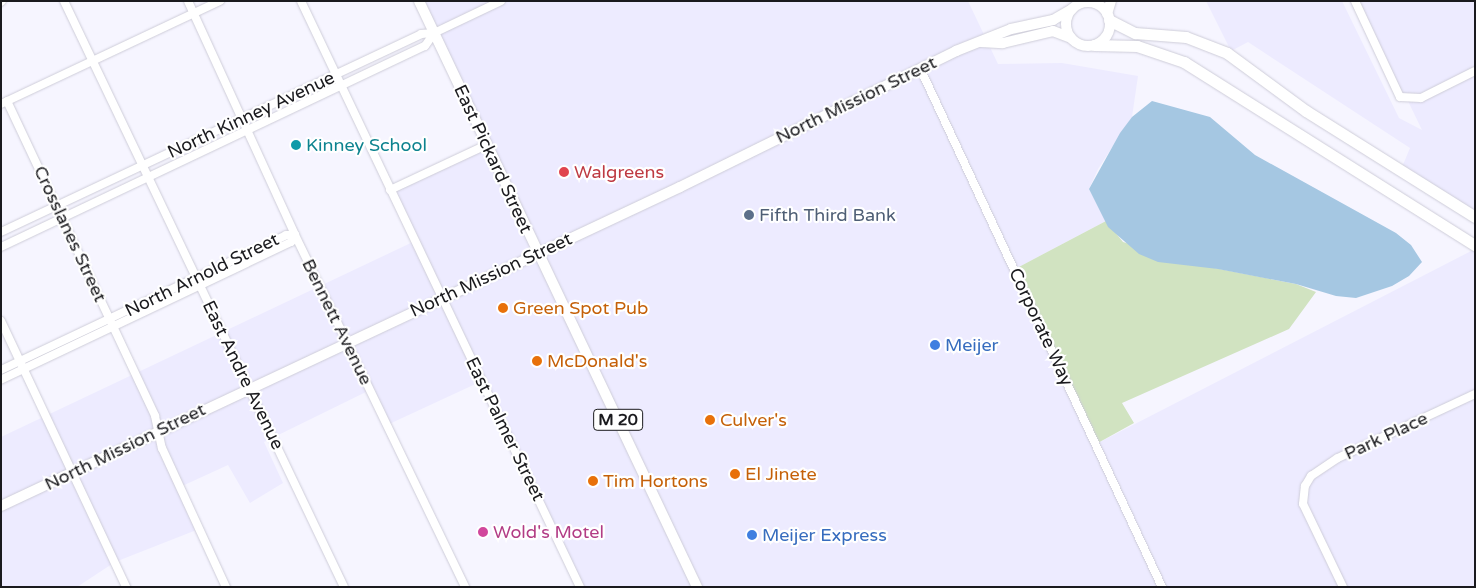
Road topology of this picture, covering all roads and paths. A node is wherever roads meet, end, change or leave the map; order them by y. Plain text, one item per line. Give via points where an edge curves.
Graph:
1 (64, 1) edge
2 (188, 1) edge
3 (220, 1) edge
4 (301, 1) edge
5 (418, 1) edge
6 (501, 1) edge
7 (1111, 1) edge
8 (1355, 1) edge
9 (1089, 2) edge
10 (1072, 9) junction
11 (194, 13) junction
12 (1108, 17) junction
13 (434, 34) junction
14 (1072, 39) junction
15 (980, 42) junction
16 (1094, 45) junction
17 (92, 61) junction
18 (920, 68) junction
19 (1475, 71) edge
20 (337, 74) junction
21 (342, 86) junction
22 (4, 102) edge
23 (241, 118) junction
24 (248, 132) junction
25 (486, 145) junction
26 (143, 166) junction
27 (149, 177) junction
28 (390, 190) junction
29 (56, 206) junction
30 (1475, 216) edge
31 (62, 218) junction
32 (1, 232) edge
33 (295, 235) junction
34 (1475, 245) edge
35 (1, 247) edge
36 (538, 254) junction
37 (196, 278) junction
38 (200, 287) junction
39 (442, 298) junction
40 (110, 319) junction
41 (1, 321) edge
42 (114, 327) junction
43 (347, 341) junction
44 (20, 361) junction
45 (24, 369) junction
46 (1, 370) edge
47 (1, 380) edge
48 (249, 387) junction
49 (1475, 394) edge
50 (158, 432) junction
51 (73, 472) junction
52 (1, 506) edge
53 (1342, 585) edge
54 (126, 587) edge
55 (226, 587) edge
56 (344, 587) edge
57 (465, 587) edge
58 (580, 587) edge
59 (697, 587) edge
60 (1162, 587) edge
61 (1332, 587) edge

1 - 17 street, East Andre Avenue
2 - 11 street, Bennett Avenue
3 - 11 street
4 - 20 street, East Palmer Street
5 - 13 main road, East Pickard Street
6 - 13 street, North Kinney Avenue
7 - 12 main road
8 - 19 street via 1400,97 1421,98
9 - 10 main road, North Mission Street
9 - 12 main road, North Mission Street via 1098,5
10 - 14 main road via 1066,24
10 - 15 main road, North Mission Street via 1053,20 1011,29
11 - 17 street
11 - 23 street, Bennett Avenue
12 - 16 main road via 1106,36
12 - 30 highway via 1135,33 1186,37 1227,53 1306,111
13 - 20 street, North Kinney Avenue via 421,34
13 - 21 street via 425,46
13 - 25 main road, East Pickard Street
14 - 15 main road, North Mission Street via 1053,31 1003,42
14 - 16 main road, North Mission Street via 1082,45
15 - 18 main road, North Mission Street
16 - 34 highway via 1137,46 1184,62
17 - 22 street
17 - 26 street, East Andre Avenue
18 - 36 main road, North Mission Street
18 - 60 street, Corporate Way
20 - 21 street, East Palmer Street
20 - 23 street, North Kinney Avenue
21 - 24 street
21 - 28 street, East Palmer Street
22 - 29 street, Crosslanes Street
23 - 24 street, Bennett Avenue
23 - 26 street, North Kinney Avenue
24 - 27 street
24 - 33 street, Bennett Avenue
25 - 28 street
25 - 36 main road, East Pickard Street
26 - 27 street, East Andre Avenue
26 - 29 street, North Kinney Avenue
27 - 31 street
27 - 37 street, East Andre Avenue
28 - 39 street, East Palmer Street
29 - 31 street, Crosslanes Street
29 - 32 street, North Kinney Avenue
31 - 35 street
31 - 40 street, Crosslanes Street
33 - 37 street, North Arnold Street via 286,235
33 - 38 street, North Arnold Street via 291,242
33 - 43 street, Bennett Avenue
36 - 39 main road, North Mission Street
36 - 59 main road, East Pickard Street / M 20
37 - 38 street, East Andre Avenue
37 - 40 street, North Arnold Street
38 - 42 street, North Arnold Street
38 - 48 street, East Andre Avenue
39 - 43 main road, North Mission Street
39 - 58 street, East Palmer Street
40 - 42 street, Crosslanes Street
40 - 44 street, North Arnold Street
41 - 44 street
42 - 45 street, North Arnold Street
42 - 50 street, Crosslanes Street via 155,416
43 - 48 main road, North Mission Street
43 - 57 street, Bennett Avenue
44 - 45 street
44 - 46 street, North Arnold Street
45 - 47 street, North Arnold Street
45 - 51 street
48 - 50 main road, North Mission Street
48 - 56 street, East Andre Avenue
49 - 53 street, Park Place via 1338,458 1318,470 1305,486 1303,504
50 - 51 main road, North Mission Street
50 - 55 street, Crosslanes Street via 162,448
51 - 52 main road, North Mission Street
51 - 54 street
53 - 61 street

